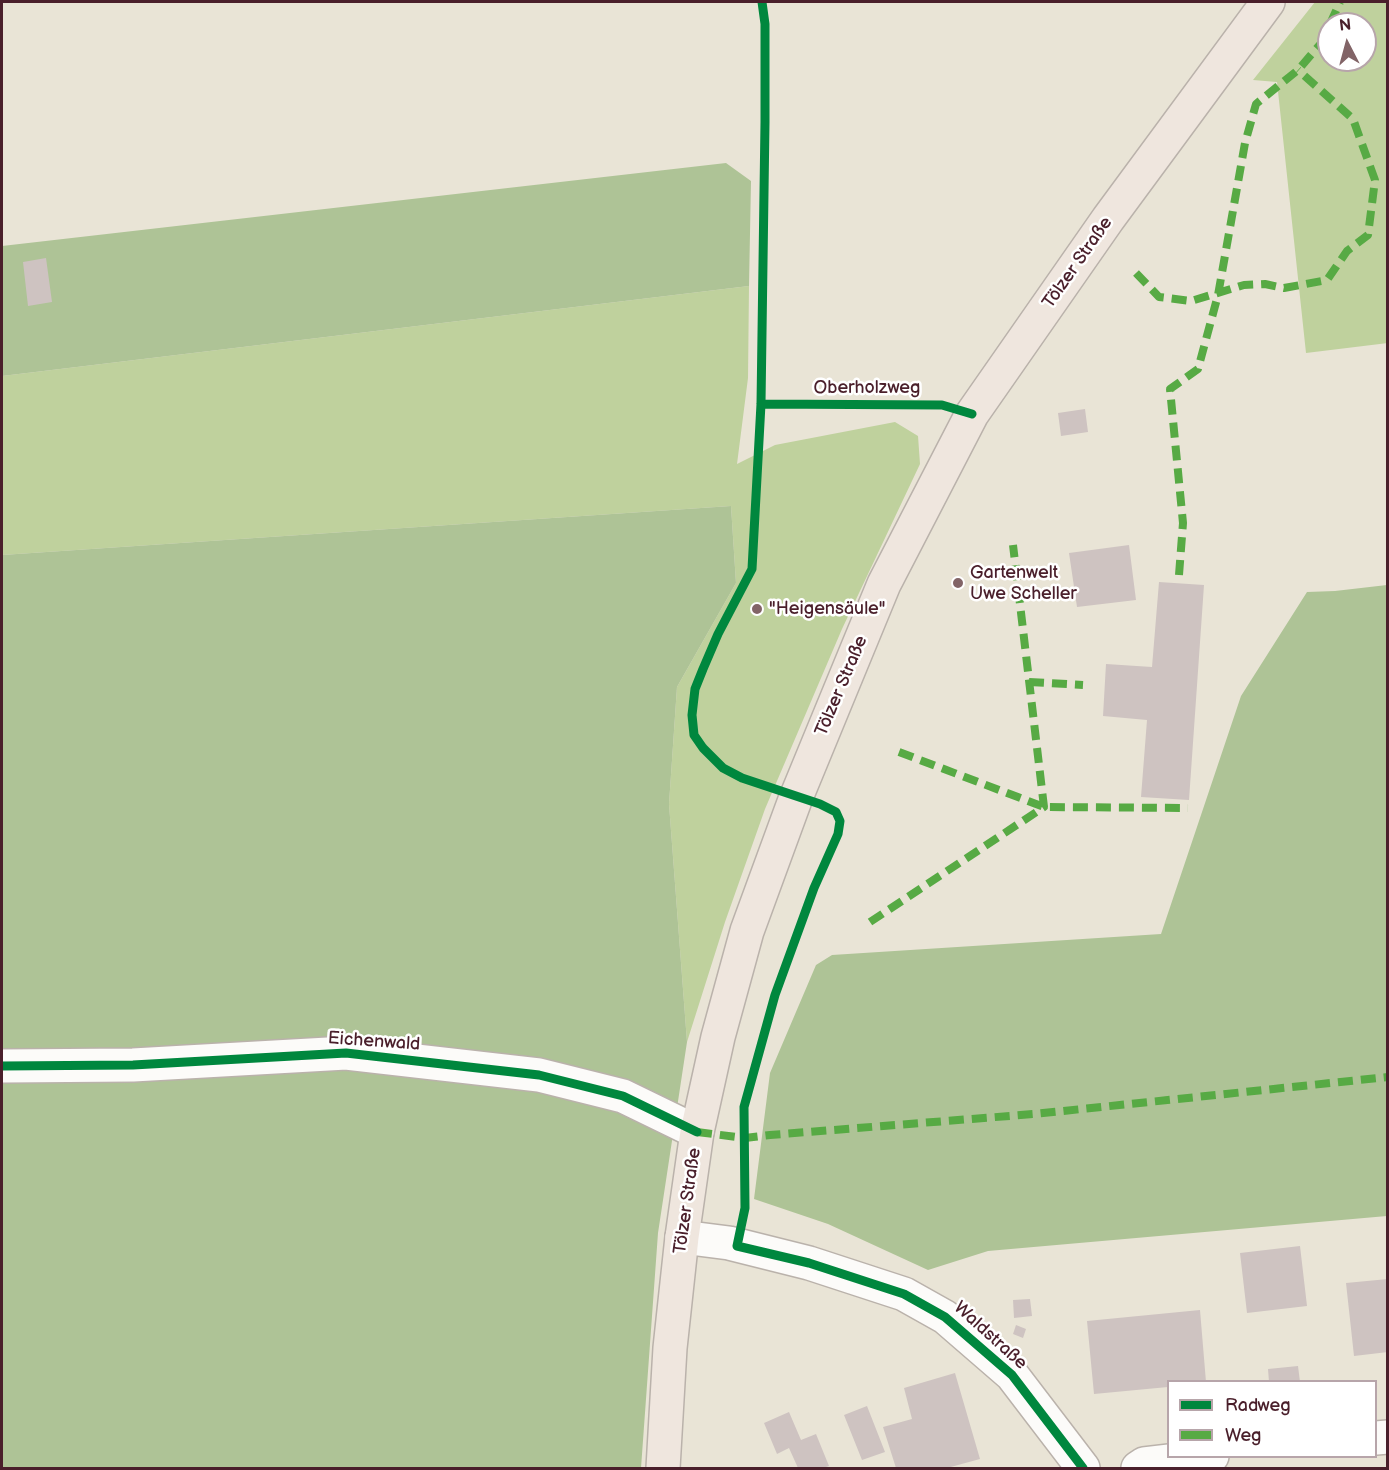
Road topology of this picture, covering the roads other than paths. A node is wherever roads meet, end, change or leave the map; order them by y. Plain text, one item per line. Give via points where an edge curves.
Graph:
1 (1268, 2) edge
2 (2, 1066) edge
3 (697, 1132) junction
4 (682, 1237) junction
5 (1195, 1458) edge
6 (663, 1468) edge
7 (1083, 1468) edge
8 (1138, 1468) edge

1 - 3 main road, Tölzer Straße via 1101,229 972,414 885,584 795,800 747,931
2 - 3 street, Eichenwald via 134,1065 346,1053 539,1075 623,1096
3 - 4 main road, Tölzer Straße
4 - 6 main road, Tölzer Straße
4 - 7 street, Waldstraße via 729,1243 809,1263 904,1294 945,1317 1012,1375
5 - 8 street

